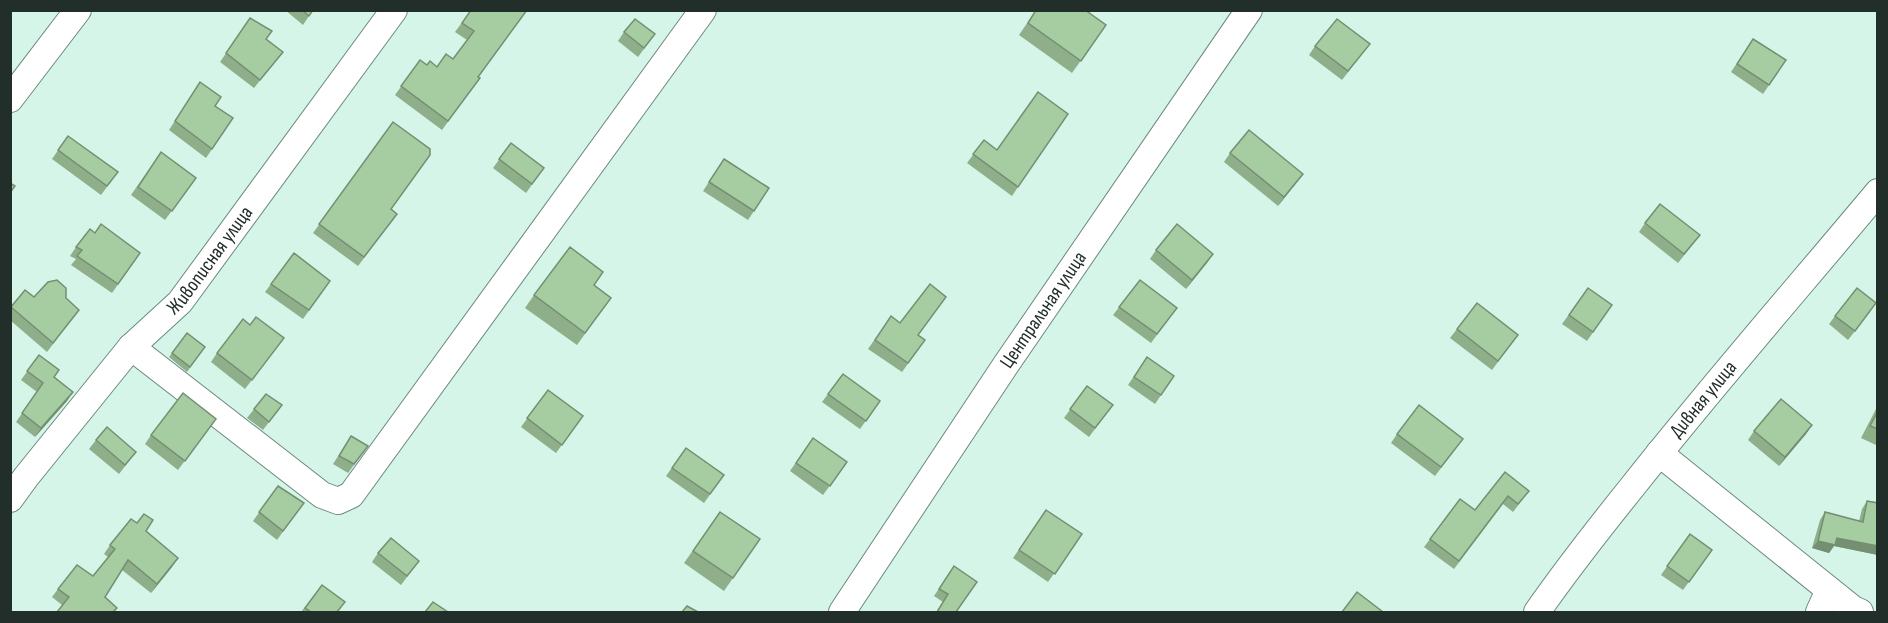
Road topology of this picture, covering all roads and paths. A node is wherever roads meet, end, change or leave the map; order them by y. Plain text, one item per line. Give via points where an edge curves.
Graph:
1 (78, 10) edge
2 (394, 10) edge
3 (703, 10) edge
4 (1250, 10) edge
5 (10, 99) edge
6 (1878, 192) edge
7 (131, 347) junction
8 (1659, 453) junction
9 (10, 499) edge
10 (1824, 601) edge
11 (842, 612) edge
12 (1537, 612) edge
13 (1860, 612) edge

1 - 5 street
2 - 7 street, Живописная улица via 180,302
3 - 7 street via 351,495 338,501 322,495
4 - 11 street, Центральная улица via 1005,366
6 - 8 street, Дивная улица
7 - 9 street, Живописная улица
8 - 10 street
8 - 12 street, Дивная улица
10 - 13 street

